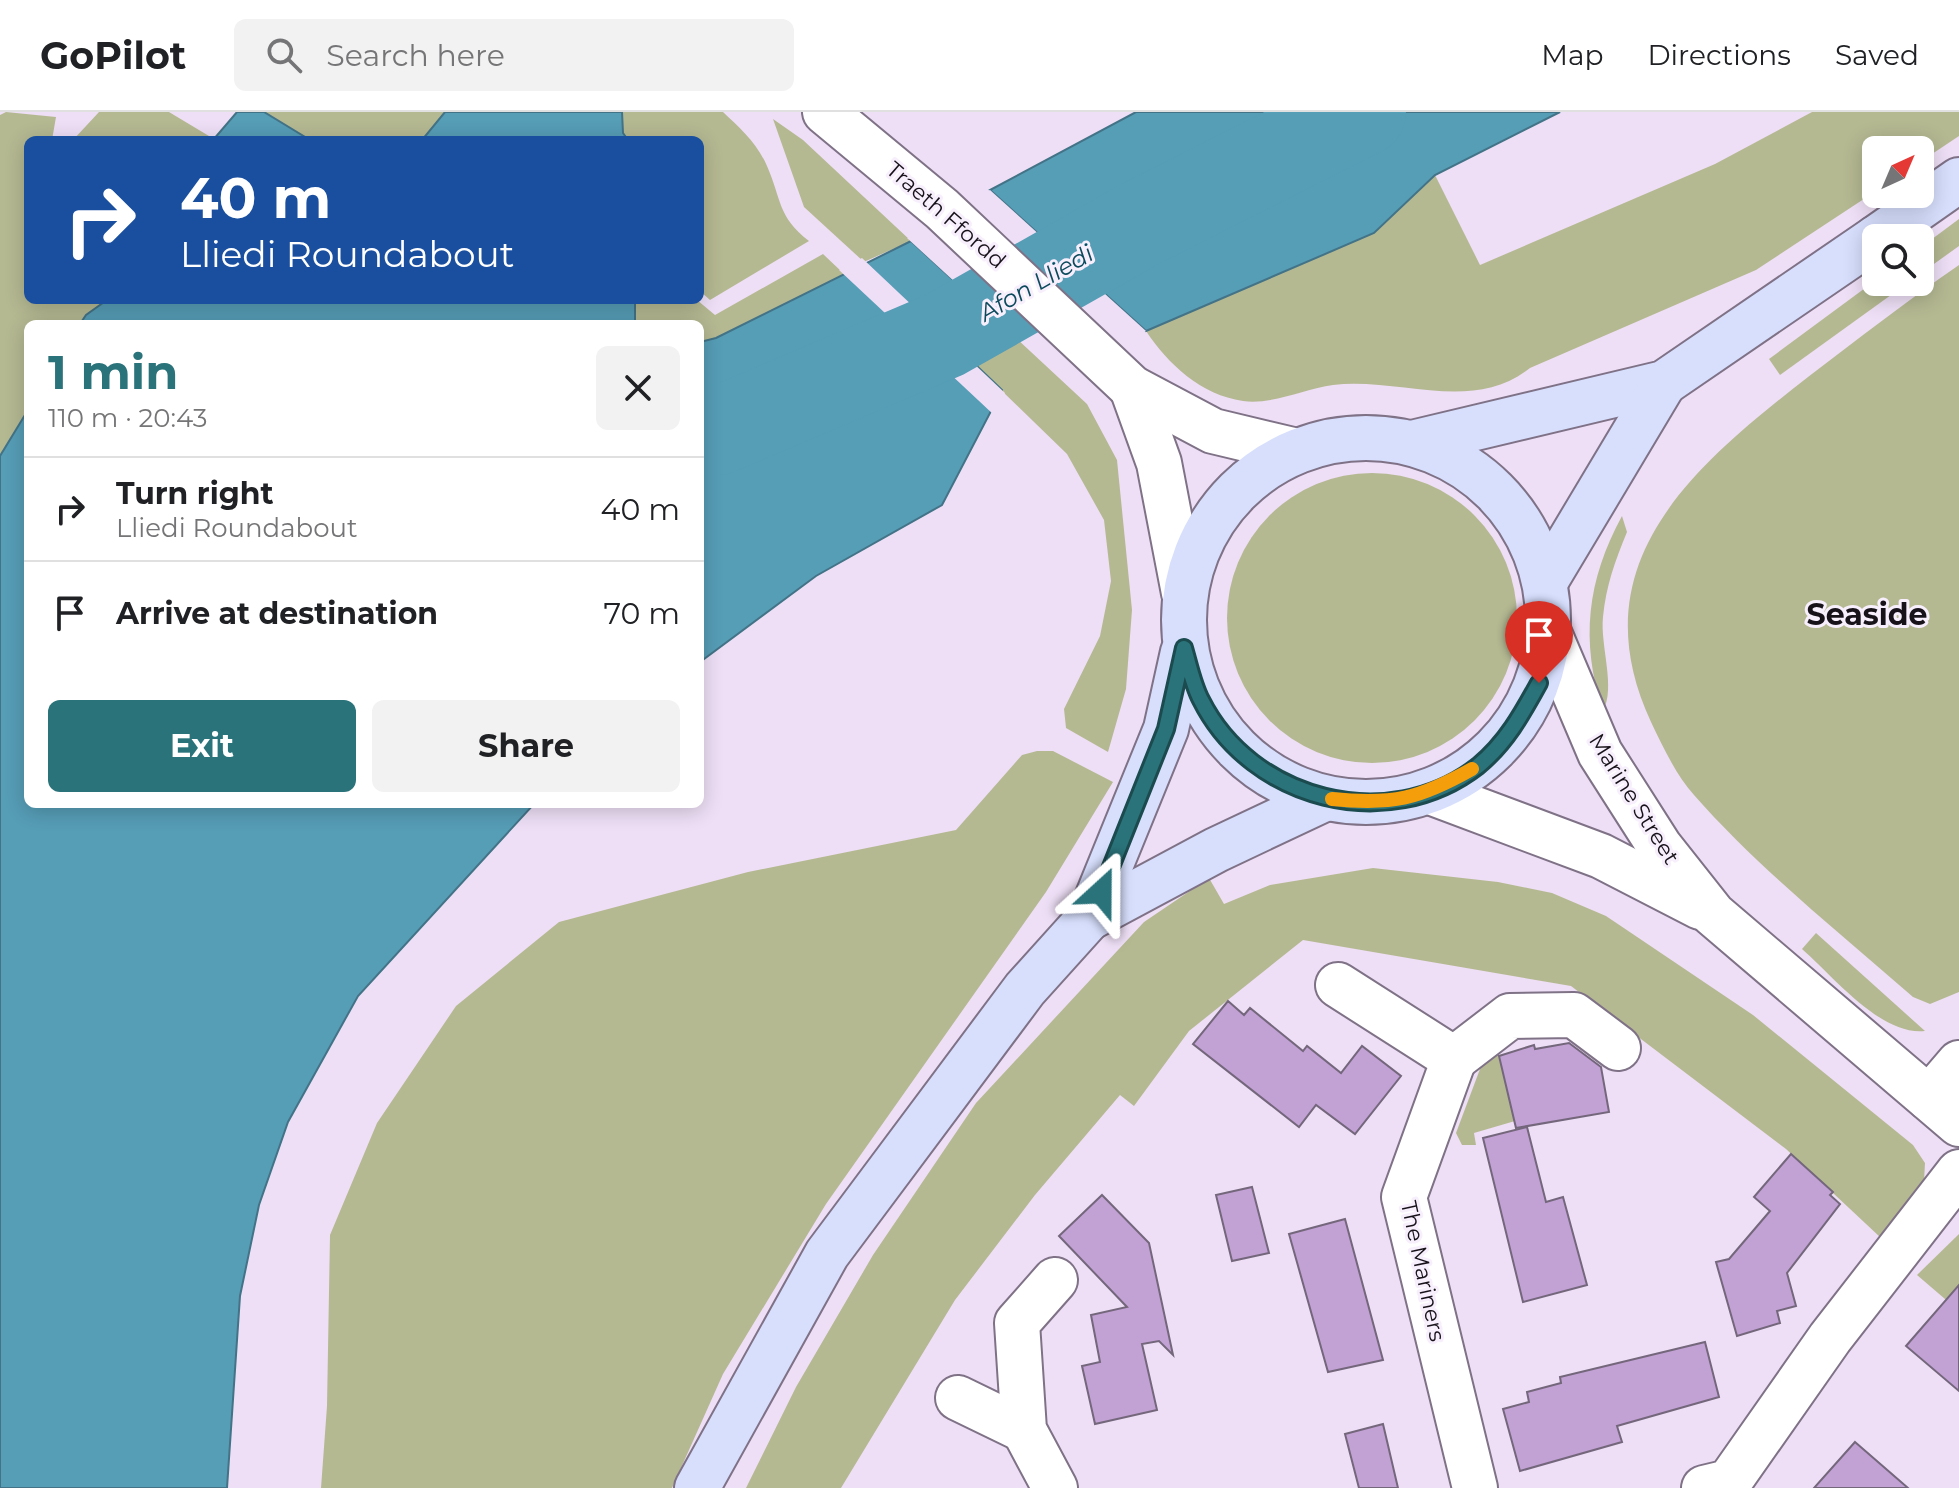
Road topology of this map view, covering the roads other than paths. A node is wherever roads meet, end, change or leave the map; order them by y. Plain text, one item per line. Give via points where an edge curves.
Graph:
1 (825, 112) edge
2 (1959, 180) edge
3 (1896, 224) edge
4 (1862, 248) edge
5 (1664, 383) junction
6 (1132, 388) junction
7 (1412, 443) junction
8 (1297, 451) junction
9 (1545, 582) junction
10 (1184, 593) junction
11 (1549, 633) junction
12 (1184, 648) junction
13 (1430, 792) junction
14 (1324, 799) junction
15 (1713, 914) junction
16 (1089, 918) junction
17 (1338, 985) dead end
18 (1618, 1048) dead end
19 (1454, 1059) junction
20 (1959, 1063) edge
21 (1944, 1111) edge
22 (1959, 1172) edge
23 (1055, 1280) dead end
24 (958, 1398) dead end
25 (1024, 1430) junction
26 (1723, 1486) edge
27 (697, 1488) edge
28 (1055, 1488) edge
29 (1475, 1488) edge

1 - 6 street, Traeth Ffordd via 942,209
2 - 3 main road
4 - 5 main road
5 - 7 main road
5 - 9 main road
6 - 8 street, Traeth Ffordd via 1213,431
6 - 10 street, Traeth Ffordd via 1159,463
7 - 8 main road via 1362,436
7 - 9 main road via 1458,462 1498,492 1528,534
8 - 10 main road via 1268,464 1230,496 1200,541
9 - 11 main road
10 - 12 main road
11 - 13 main road via 1539,683 1514,728 1477,766
11 - 15 street, Marine Street via 1600,753 1660,847
12 - 14 main road via 1200,700 1232,745 1273,778
12 - 16 main road via 1166,729
13 - 14 main road via 1377,804
13 - 15 street, Marine Street via 1601,856
14 - 16 main road
15 - 21 street, Marine Street
16 - 27 main road via 1025,989 827,1254
17 - 19 street
18 - 19 street via 1574,1015 1510,1016
19 - 29 street, The Mariners via 1404,1197
20 - 21 street
22 - 26 street
23 - 25 street via 1017,1323
24 - 25 street
25 - 28 street

